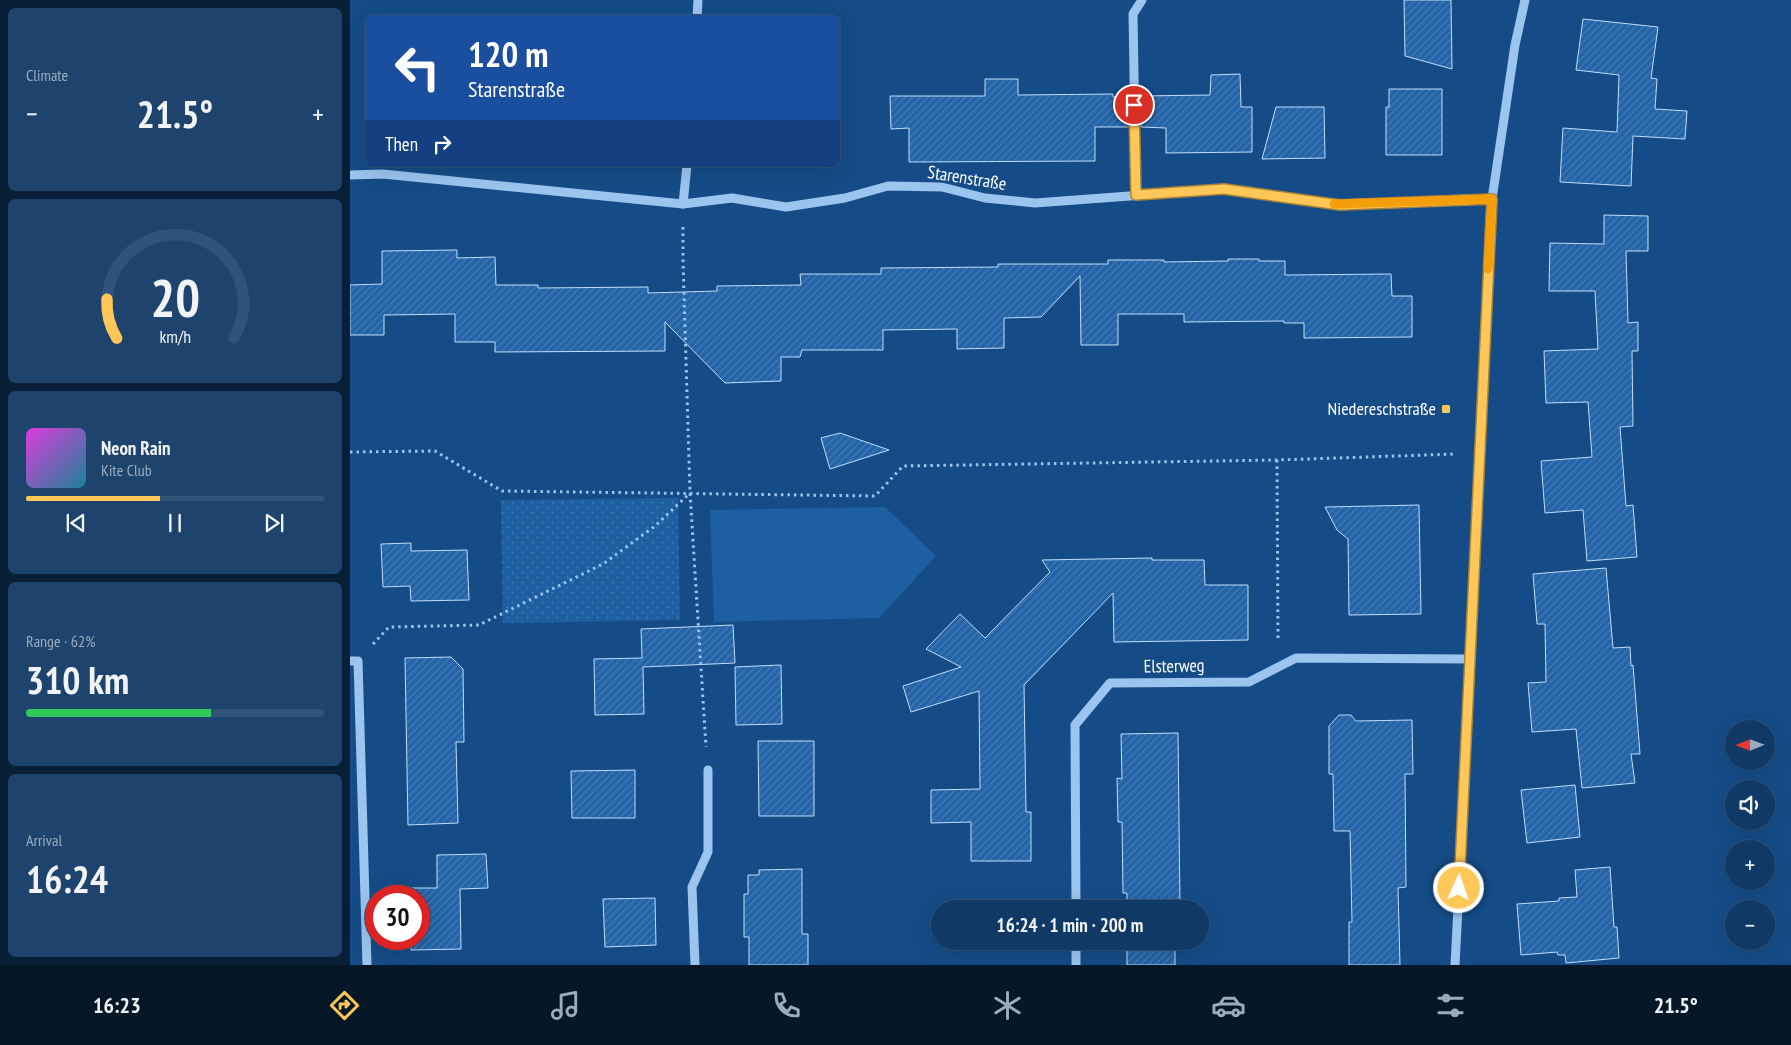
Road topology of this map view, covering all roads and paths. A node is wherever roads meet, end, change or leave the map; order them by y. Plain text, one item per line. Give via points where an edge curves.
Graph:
1 (698, 0) edge
2 (1142, 0) edge
3 (1525, 0) edge
4 (697, 15) edge
5 (686, 167) edge
6 (350, 175) edge
7 (1136, 195) junction
8 (1492, 199) junction
9 (683, 204) junction
10 (350, 452) edge
11 (1479, 453) junction
12 (1277, 460) junction
13 (690, 493) junction
14 (1471, 659) junction
15 (354, 661) edge
16 (1278, 667) junction
17 (708, 770) joint
18 (1076, 900) edge
19 (1076, 950) edge
20 (367, 965) edge
21 (695, 965) edge
22 (1076, 965) edge
23 (1455, 965) edge

1 - 4 street
2 - 7 street via 1133,14
3 - 8 street via 1515,45
5 - 9 street
6 - 9 street, Starenstraße via 384,174
7 - 8 street, Starenstraße via 1224,189 1340,205
7 - 9 street, Starenstraße via 1035,204 985,198 942,187 888,186 845,198 786,207 732,198
8 - 11 street
9 - 13 path
10 - 13 path via 435,451 502,490
11 - 12 path
11 - 14 street
12 - 13 path via 903,466 875,496
12 - 16 path
13 - 15 path via 655,526 603,564 479,625 389,627
13 - 17 path
14 - 16 street, Elsterweg via 1296,658
14 - 23 street
15 - 20 street
16 - 18 street, Elsterweg via 1249,682 1110,683 1075,725
17 - 21 street via 708,852 692,887
19 - 22 street

